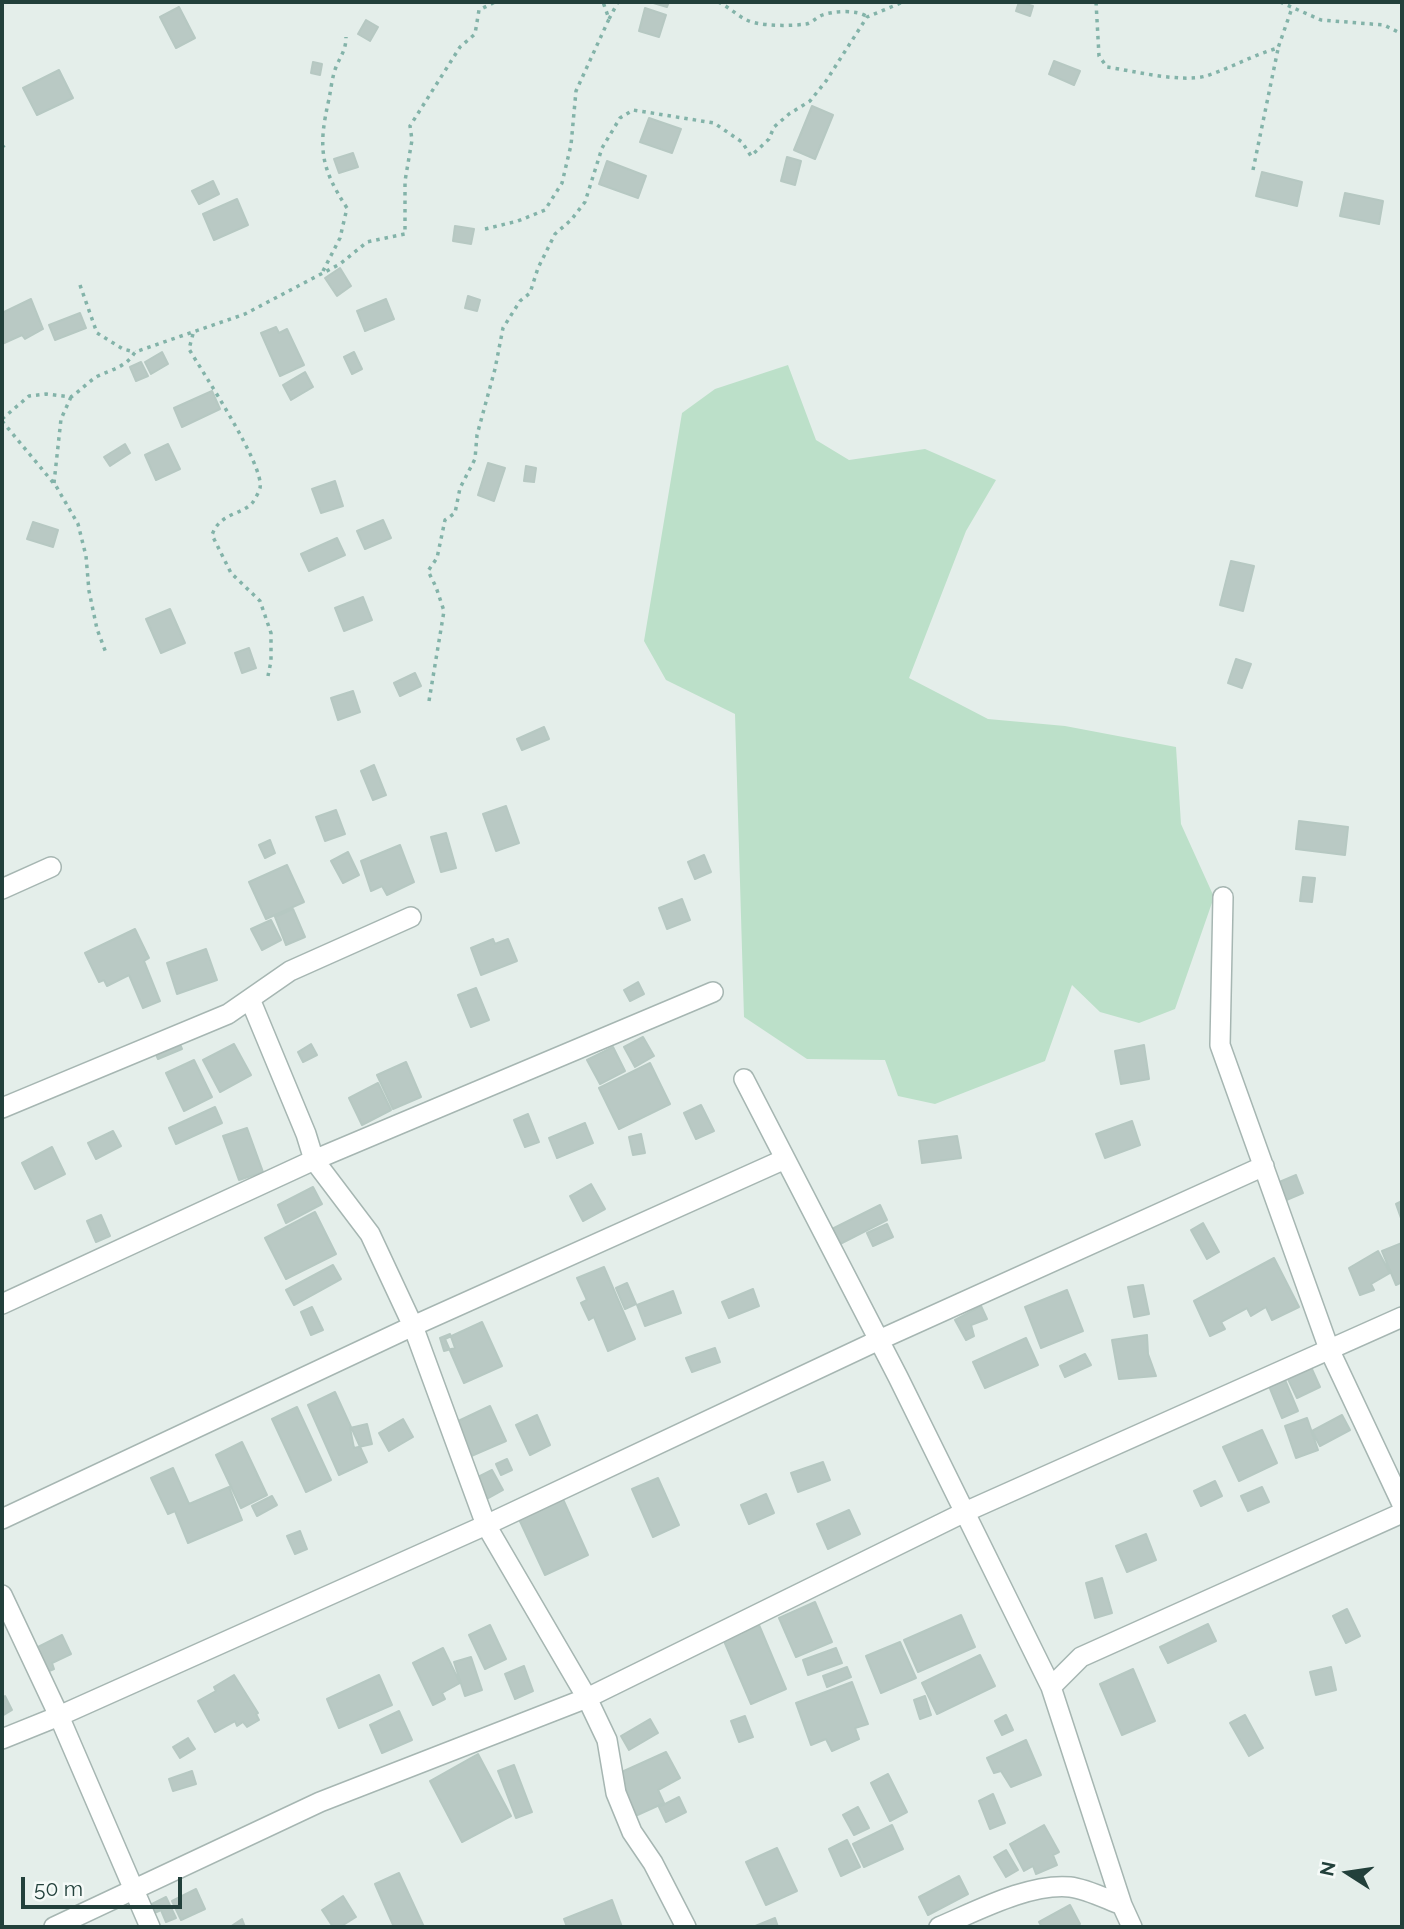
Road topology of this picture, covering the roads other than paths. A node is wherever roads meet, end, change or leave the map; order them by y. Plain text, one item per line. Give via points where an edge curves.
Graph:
1 (51, 867) dead end
2 (2, 889) edge
3 (1223, 897) dead end
4 (411, 917) dead end
5 (713, 992) dead end
6 (250, 999) junction
7 (744, 1079) dead end
8 (2, 1108) edge
9 (785, 1159) junction
10 (314, 1160) junction
11 (1264, 1166) junction
12 (2, 1304) edge
13 (1402, 1317) edge
14 (413, 1326) junction
15 (879, 1340) junction
16 (1329, 1349) junction
17 (1402, 1504) edge
18 (965, 1512) junction
19 (1402, 1513) edge
20 (2, 1519) edge
21 (486, 1525) junction
22 (2, 1595) edge
23 (1051, 1687) junction
24 (587, 1698) junction
25 (60, 1716) junction
26 (2, 1740) edge
27 (133, 1890) junction
28 (1122, 1905) junction
29 (54, 1927) edge
30 (150, 1927) edge
31 (686, 1927) edge
32 (939, 1927) edge
33 (1132, 1927) edge

1 - 2 street
3 - 11 street via 1220,1045
4 - 6 street via 290,971
5 - 10 street
6 - 8 street via 228,1014
6 - 10 street
7 - 9 street
9 - 14 street
9 - 15 street
10 - 12 street
10 - 14 street via 370,1234
11 - 15 street
11 - 16 street
13 - 16 street
14 - 20 street
14 - 21 street
15 - 18 street
15 - 21 street
16 - 17 street
16 - 18 street
18 - 23 street
18 - 24 street
19 - 23 street via 1081,1657
21 - 24 street
21 - 25 street
22 - 25 street
23 - 28 street
24 - 27 street via 320,1802
24 - 31 street via 607,1740 615,1793
25 - 26 street
25 - 27 street
27 - 29 street
27 - 30 street
28 - 32 street via 1071,1887 1049,1888 1029,1891
28 - 33 street

